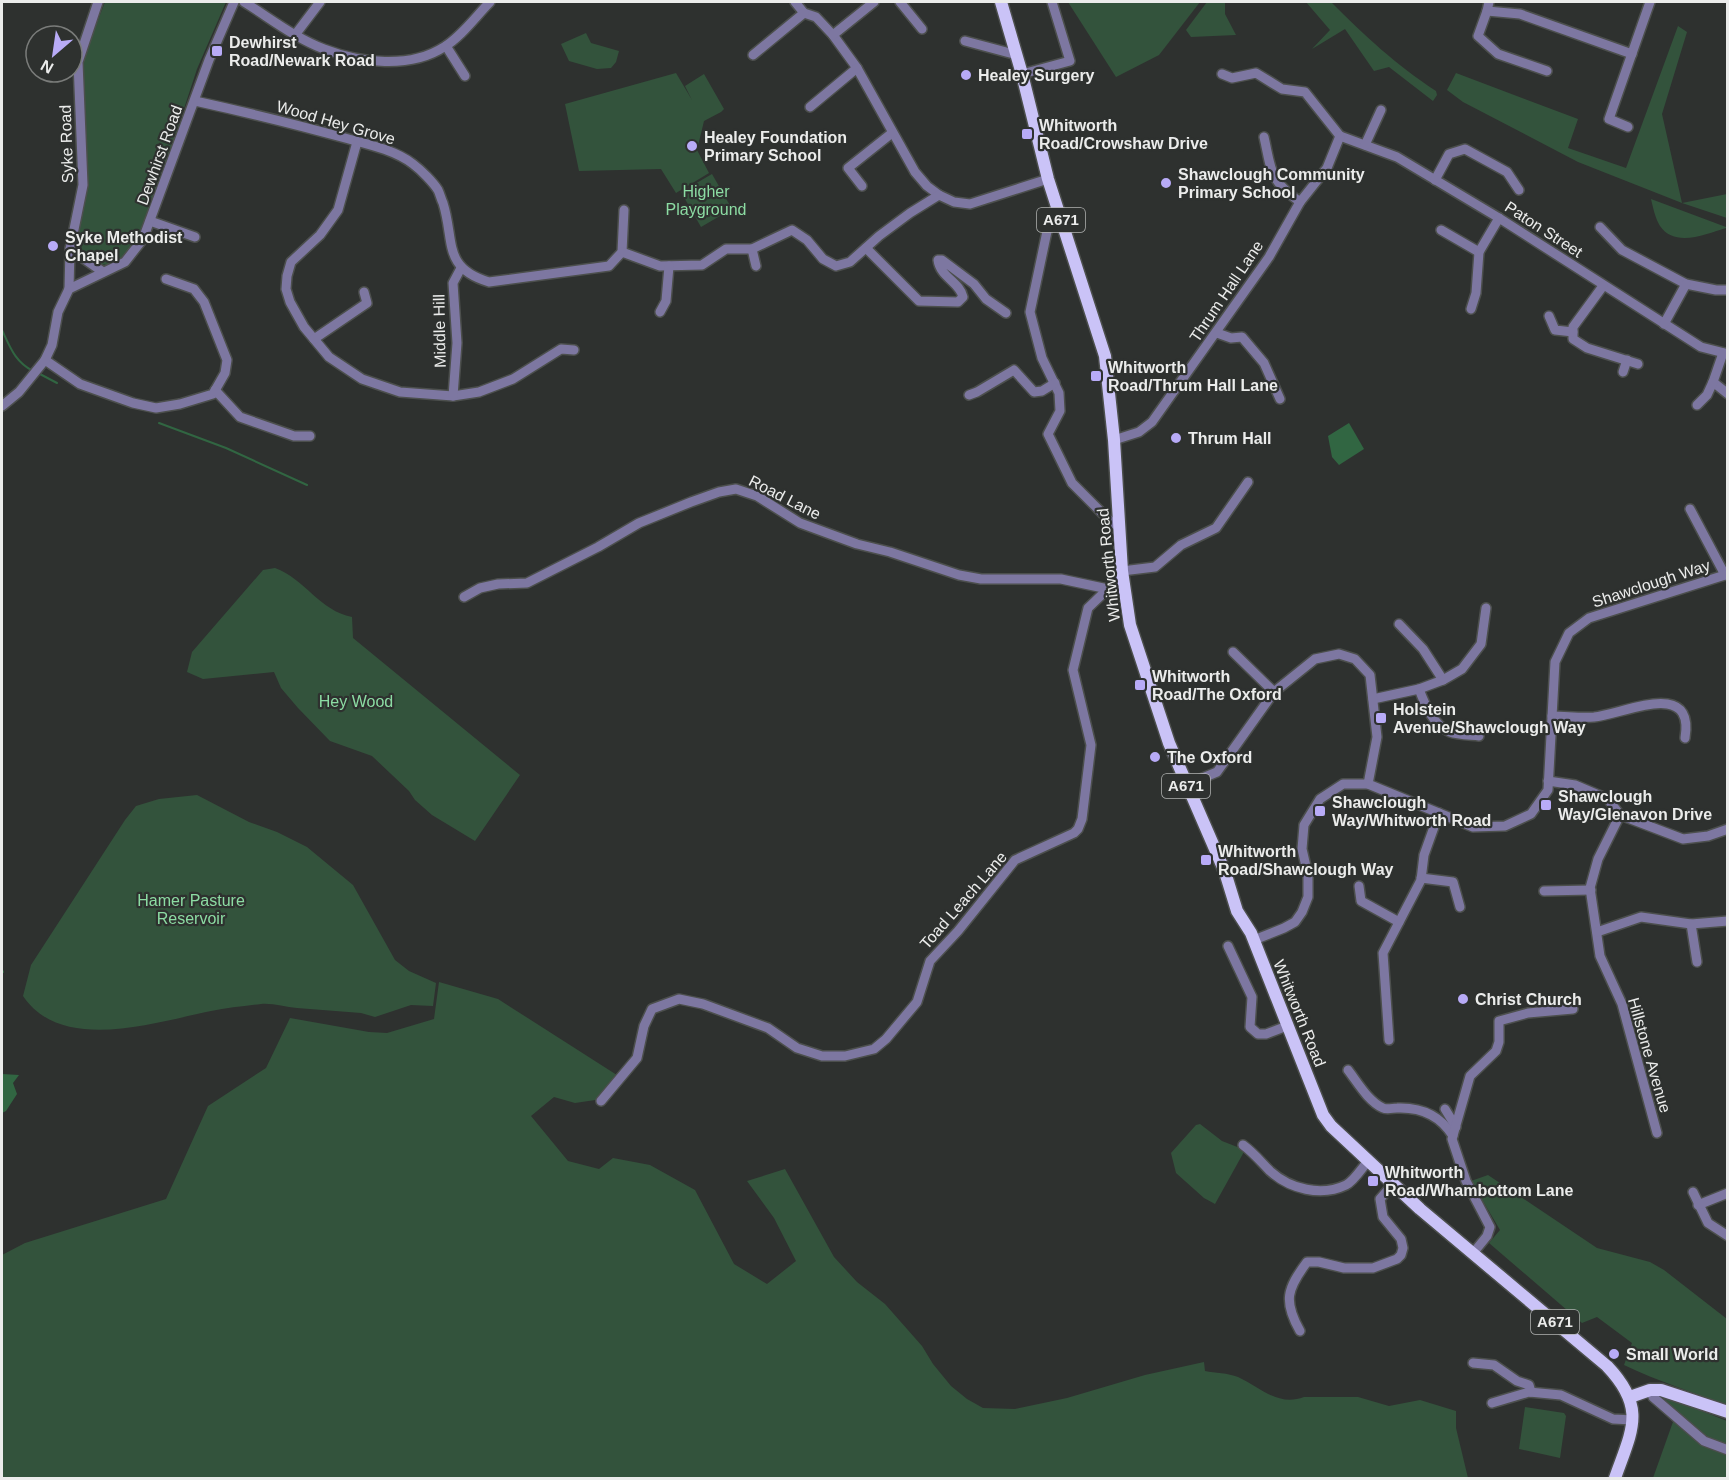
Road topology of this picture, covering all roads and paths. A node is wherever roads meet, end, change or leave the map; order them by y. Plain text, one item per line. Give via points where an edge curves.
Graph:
1 (98, 2) edge
2 (234, 2) edge
3 (244, 2) edge
4 (320, 2) edge
5 (490, 2) edge
6 (795, 2) edge
7 (874, 2) edge
8 (900, 2) edge
9 (1001, 2) edge
10 (1052, 2) edge
11 (1650, 2) edge
12 (1488, 6) edge
13 (804, 13) junction
14 (922, 29) dead end
15 (295, 35) junction
16 (833, 35) junction
17 (965, 41) dead end
18 (446, 46) junction
19 (1632, 54) junction
20 (753, 55) dead end
21 (1017, 55) junction
22 (857, 68) junction
23 (1547, 71) dead end
24 (1022, 74) junction
25 (465, 76) dead end
26 (1228, 79) dead end
27 (195, 101) junction
28 (810, 107) dead end
29 (1381, 110) dead end
30 (1629, 127) dead end
31 (892, 133) junction
32 (1340, 136) junction
33 (1264, 137) dead end
34 (357, 142) junction
35 (1365, 145) junction
36 (1048, 179) junction
37 (1435, 180) junction
38 (862, 186) dead end
39 (1519, 190) dead end
40 (939, 195) junction
41 (1299, 202) junction
42 (624, 210) dead end
43 (1059, 211) junction
44 (1499, 218) junction
45 (150, 221) junction
46 (1600, 226) dead end
47 (1441, 230) dead end
48 (195, 237) dead end
49 (866, 248) junction
50 (70, 249) junction
51 (752, 249) junction
52 (622, 252) junction
53 (1479, 252) junction
54 (669, 266) junction
55 (756, 266) dead end
56 (461, 268) junction
57 (103, 272) junction
58 (166, 279) dead end
59 (1686, 284) junction
60 (1603, 285) junction
61 (69, 289) junction
62 (1728, 290) edge
63 (364, 292) dead end
64 (1471, 309) dead end
65 (660, 312) dead end
66 (1006, 314) dead end
67 (1549, 316) dead end
68 (1664, 324) junction
69 (1573, 332) junction
70 (1217, 333) junction
71 (314, 339) junction
72 (574, 350) dead end
73 (1725, 353) edge
74 (1627, 360) junction
75 (42, 364) junction
76 (1638, 364) dead end
77 (1623, 372) dead end
78 (1713, 382) junction
79 (1055, 383) junction
80 (215, 390) junction
81 (969, 394) dead end
82 (1728, 394) edge
83 (453, 396) junction
84 (1280, 399) dead end
85 (1697, 405) dead end
86 (2, 406) edge
87 (310, 436) dead end
88 (1114, 440) junction
89 (1248, 482) dead end
90 (1690, 509) dead end
91 (1119, 527) junction
92 (1122, 571) junction
93 (1726, 575) edge
94 (1108, 589) junction
95 (464, 597) dead end
96 (1486, 608) dead end
97 (1400, 624) dead end
98 (1233, 652) dead end
99 (1443, 680) junction
100 (1419, 689) junction
101 (1274, 692) junction
102 (1373, 699) junction
103 (1552, 716) junction
104 (1479, 736) dead end
105 (1685, 738) dead end
106 (1548, 781) junction
107 (1368, 783) junction
108 (1186, 785) junction
109 (1439, 813) junction
110 (1620, 815) junction
111 (1728, 829) edge
112 (1421, 878) junction
113 (1359, 886) dead end
114 (1591, 890) junction
115 (1544, 891) dead end
116 (1460, 907) dead end
117 (1728, 921) edge
118 (1399, 922) junction
119 (1691, 924) junction
120 (1597, 932) junction
121 (1254, 940) junction
122 (1228, 946) dead end
123 (1697, 962) dead end
124 (1573, 1010) dead end
125 (1287, 1026) junction
126 (1389, 1040) dead end
127 (1348, 1070) dead end
128 (601, 1101) dead end
129 (1445, 1108) dead end
130 (1454, 1131) junction
131 (1657, 1133) dead end
132 (1243, 1145) dead end
133 (1368, 1161) junction
134 (1393, 1184) junction
135 (1693, 1192) dead end
136 (1728, 1193) edge
137 (1698, 1205) junction
138 (1728, 1236) edge
139 (1474, 1252) junction
140 (1300, 1331) dead end
141 (1473, 1363) dead end
142 (1650, 1390) junction
143 (1531, 1392) junction
144 (1630, 1396) junction
145 (1492, 1403) dead end
146 (1728, 1412) edge
147 (1633, 1420) junction
148 (1728, 1450) edge
149 (1615, 1479) edge

1 - 50 street, Syke Road via 78,62 83,185
2 - 27 street, Dewhirst Road
3 - 15 street
4 - 15 street
5 - 18 street
6 - 13 street
7 - 16 street
8 - 14 street
9 - 21 main road, Whitworth Road / A671
10 - 24 street via 1070,61
11 - 19 street
12 - 19 street
12 - 23 street via 1478,36 1498,54
13 - 16 street via 816,17
13 - 20 street
15 - 18 street via 342,54 395,62 414,60
16 - 22 street
17 - 21 street
18 - 25 street
19 - 30 street via 1609,119
21 - 24 main road, Whitworth Road / A671
22 - 28 street
22 - 31 street
24 - 36 main road, Whitworth Road / A671
26 - 32 street via 1256,73 1282,89 1305,93
27 - 34 street, Wood Hey Grove
27 - 45 street, Dewhirst Road
29 - 35 street
31 - 38 street via 848,168
31 - 40 street via 915,172
32 - 35 street, Paton Street
32 - 41 street, Thrum Hall Lane via 1327,168
33 - 41 street via 1272,175
34 - 56 street, Wood Hey Grove via 413,164 439,191 453,255
34 - 71 street via 338,210 320,235 291,262 287,276 290,302
35 - 37 street, Paton Street via 1397,157
36 - 40 street via 970,204
36 - 43 main road, Whitworth Road / A671
37 - 39 street via 1449,154 1465,149 1507,172
37 - 44 street, Paton Street
40 - 49 street
41 - 70 street, Thrum Hall Lane via 1269,257
42 - 52 street
43 - 79 street via 1048,222 1030,312 1042,358
43 - 88 main road, Whitworth Road / A671 via 1105,356
44 - 53 street
44 - 60 street, Paton Street
45 - 48 street
45 - 57 street, Dewhirst Road via 143,239 125,262
46 - 59 street via 1622,250
47 - 53 street
49 - 51 street via 850,262 836,266 792,230
49 - 66 street via 919,301 958,302 963,297 962,289 940,268 938,260 942,260
50 - 57 street
50 - 61 street, Syke Road
51 - 54 street via 726,249 702,265
51 - 55 street
52 - 54 street
52 - 56 street via 609,266 489,282
53 - 64 street
54 - 65 street via 666,301
56 - 83 street, Middle Hill via 453,283 457,343
57 - 61 street, Dewhirst Road
58 - 80 street via 194,289 204,302 228,360
59 - 62 street
59 - 68 street
60 - 68 street, Paton Street
60 - 69 street
61 - 75 street
63 - 71 street via 367,303
67 - 69 street via 1555,330
68 - 73 street, Paton Street via 1701,347
69 - 74 street via 1573,339 1587,348
70 - 84 street via 1242,337 1264,363
70 - 88 street, Thrum Hall Lane via 1152,422 1139,432
71 - 83 street via 328,357 362,379 400,392
72 - 83 street via 561,350 513,379 479,392
73 - 78 street
74 - 76 street
74 - 77 street
75 - 80 street via 80,384 133,404 156,408 213,394
75 - 86 street
78 - 82 street
78 - 85 street
79 - 81 street via 1034,392 1014,370
79 - 91 street via 1060,411 1048,434 1067,477
80 - 87 street via 240,417 294,436
88 - 91 main road, Whitworth Road / A671
89 - 92 street via 1216,528 1181,545 1155,567
90 - 93 street
91 - 92 main road, Whitworth Road / A671
92 - 94 street, Toad Leach Lane
92 - 108 main road, Whitworth Road / A671 via 1130,625
93 - 103 street, Shawclough Way via 1588,618 1569,633 1555,662
94 - 95 street, Road Lane via 1061,579 981,579 959,574 800,523 757,496 736,489 639,523 527,583 498,584
94 - 128 street, Toad Leach Lane via 1088,609 1073,670 1091,745 1078,829 1015,860 930,961 916,1002 886,1039 874,1049 845,1056 822,1056 797,1048 768,1028 679,999 652,1010 637,1058
96 - 99 street via 1481,644 1462,669
97 - 99 street via 1423,649
98 - 101 street
99 - 100 street
100 - 102 street
100 - 104 street via 1425,707 1449,732
101 - 102 street via 1315,658 1339,654 1355,659 1370,675
101 - 108 street via 1217,772
102 - 107 street via 1377,738
103 - 105 street via 1594,717 1665,703 1681,710 1686,717
103 - 106 street, Shawclough Way
106 - 109 street, Shawclough Way via 1548,790 1531,814 1505,826 1473,827
106 - 110 street via 1575,785 1608,799
107 - 109 street, Shawclough Way
107 - 121 street via 1343,784 1320,799 1304,825 1302,849 1308,897 1302,912 1295,922
108 - 121 main road, Whitworth Road / A671 via 1225,872 1237,911
109 - 112 street via 1424,855
110 - 111 street via 1683,839
110 - 114 street, Hillstone Avenue via 1598,859
112 - 116 street via 1453,882
112 - 118 street
113 - 118 street via 1361,901
114 - 115 street
114 - 120 street, Hillstone Avenue
117 - 119 street
118 - 126 street via 1383,952
119 - 120 street via 1641,917
119 - 123 street
120 - 131 street, Hillstone Avenue via 1600,956 1622,1004
121 - 125 main road, Whitworth Road / A671
122 - 125 street via 1252,996 1250,1027 1258,1034 1266,1034
124 - 130 street via 1528,1012 1499,1021 1496,1051 1471,1072
125 - 133 main road, Whitworth Road / A671 via 1323,1115
127 - 130 street via 1369,1097 1385,1109 1430,1113
129 - 130 street
130 - 139 street via 1458,1160 1490,1227
132 - 133 street via 1277,1176 1305,1190 1348,1185
133 - 134 main road, Whitworth Road / A671
134 - 139 main road, Whitworth Road / A671
134 - 140 street via 1380,1199 1383,1217 1401,1239 1401,1255 1373,1268 1307,1262 1293,1281 1288,1304
135 - 137 street
136 - 137 street
137 - 138 street via 1707,1223
139 - 144 main road, A671 via 1607,1366
141 - 143 street via 1494,1365 1529,1385
142 - 144 main road
142 - 146 main road via 1675,1393
142 - 148 street via 1653,1397 1704,1441
143 - 145 street
143 - 147 street via 1561,1395 1613,1419
144 - 147 main road, A671
147 - 149 main road, A671

